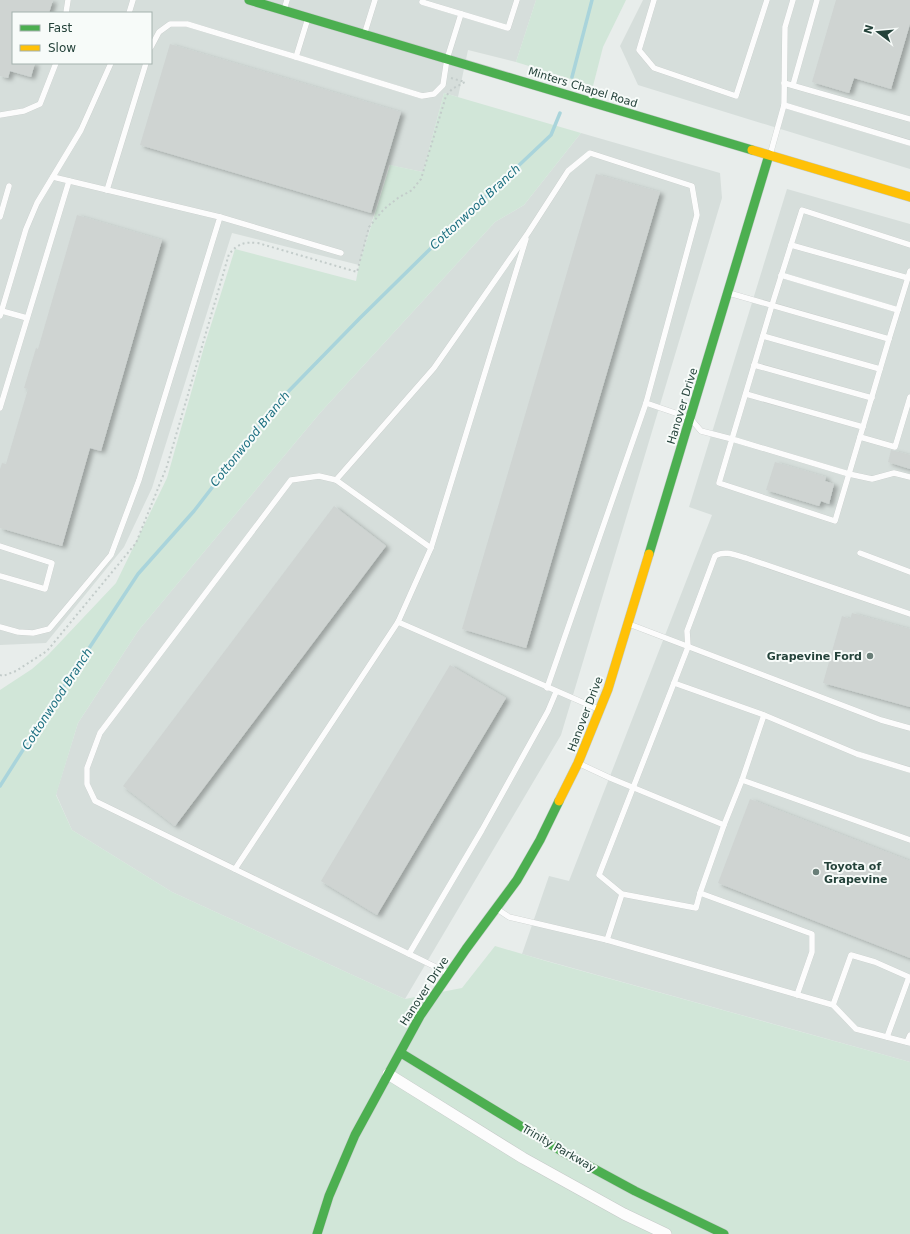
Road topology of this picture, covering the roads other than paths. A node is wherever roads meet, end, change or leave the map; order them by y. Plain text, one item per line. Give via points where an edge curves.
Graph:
1 (68, 0) edge
2 (133, 0) edge
3 (251, 0) edge
4 (287, 0) edge
5 (375, 0) edge
6 (423, 0) edge
7 (517, 0) edge
8 (654, 0) edge
9 (767, 0) edge
10 (793, 0) edge
11 (817, 0) edge
12 (284, 10) junction
13 (66, 12) edge
14 (129, 12) edge
15 (461, 14) junction
16 (308, 18) junction
17 (365, 34) junction
18 (152, 45) edge
19 (296, 56) junction
20 (447, 59) junction
21 (56, 64) edge
22 (111, 64) edge
23 (146, 64) edge
24 (784, 83) junction
25 (793, 86) junction
26 (784, 105) junction
27 (0, 115) edge
28 (910, 119) edge
29 (910, 143) edge
30 (769, 155) junction
31 (53, 177) junction
32 (69, 181) junction
33 (9, 186) dead end
34 (106, 190) junction
35 (910, 197) edge
36 (0, 217) edge
37 (220, 217) junction
38 (528, 233) junction
39 (791, 245) junction
40 (910, 245) edge
41 (341, 253) dead end
42 (910, 271) edge
43 (782, 275) junction
44 (908, 278) junction
45 (728, 292) junction
46 (772, 305) junction
47 (1, 309) edge
48 (898, 310) junction
49 (27, 318) junction
50 (763, 336) junction
51 (889, 339) junction
52 (754, 365) junction
53 (880, 369) junction
54 (746, 394) junction
55 (910, 397) edge
56 (872, 398) junction
57 (646, 402) junction
58 (0, 408) edge
59 (908, 413) edge
60 (690, 418) junction
61 (863, 427) junction
62 (860, 437) junction
63 (732, 439) junction
64 (849, 474) junction
65 (910, 477) edge
66 (336, 480) junction
67 (0, 546) edge
68 (430, 548) junction
69 (860, 553) dead end
70 (910, 572) edge
71 (0, 576) edge
72 (910, 614) edge
73 (398, 622) junction
74 (628, 624) junction
75 (0, 627) edge
76 (688, 647) junction
77 (674, 683) junction
78 (548, 688) junction
79 (556, 692) junction
80 (600, 710) junction
81 (764, 715) junction
82 (910, 728) edge
83 (578, 763) junction
84 (910, 770) edge
85 (742, 780) junction
86 (634, 787) junction
87 (724, 825) junction
88 (910, 840) edge
89 (235, 869) junction
90 (700, 893) junction
91 (622, 894) junction
92 (497, 908) junction
93 (607, 940) junction
94 (409, 954) junction
95 (449, 973) junction
96 (797, 995) junction
97 (833, 1005) junction
98 (910, 1035) edge
99 (888, 1037) junction
100 (908, 1042) edge
101 (401, 1053) junction
102 (388, 1074) junction
103 (317, 1234) edge
104 (666, 1234) edge
105 (724, 1234) edge

1 - 13 lane
2 - 14 lane
3 - 12 street, Minters Chapel Road
4 - 12 lane
5 - 17 lane
6 - 15 lane via 422,2
7 - 15 lane via 508,28
8 - 9 lane via 638,50 654,68 736,96
10 - 24 lane via 785,26
11 - 25 lane
12 - 16 street, Minters Chapel Road
15 - 20 lane
16 - 17 street, Minters Chapel Road
16 - 19 lane
17 - 20 street, Minters Chapel Road
18 - 19 lane via 159,32 170,24 186,24
19 - 20 lane via 422,96 434,94 443,85
20 - 30 street, Minters Chapel Road
21 - 27 lane via 40,104 24,112
22 - 31 lane via 82,130
23 - 34 lane
24 - 25 lane
24 - 26 lane
25 - 28 lane
26 - 29 lane
26 - 30 lane
30 - 35 street, Minters Chapel Road
30 - 45 street, Hanover Drive
31 - 32 lane
31 - 47 lane via 37,203 26,229
32 - 34 lane
32 - 49 lane
33 - 36 lane
34 - 37 lane
37 - 41 lane
37 - 75 lane via 139,480 110,555 49,629 33,633
38 - 57 lane via 568,171 590,153 692,186 697,215
38 - 66 lane via 434,368
38 - 68 lane
39 - 40 lane via 802,210
39 - 43 lane
39 - 44 lane
42 - 44 lane
43 - 46 lane
43 - 48 lane
44 - 48 lane
45 - 46 lane
45 - 60 street, Hanover Drive
46 - 50 lane
46 - 51 lane
47 - 49 lane
48 - 51 lane
49 - 58 lane
50 - 52 lane
50 - 53 lane
51 - 53 lane
52 - 54 lane
52 - 56 lane
53 - 56 lane
54 - 61 lane
54 - 63 lane
55 - 59 lane
56 - 61 lane
57 - 60 lane
57 - 78 lane
59 - 62 lane via 895,447
60 - 63 lane via 701,431
60 - 74 street, Hanover Drive
61 - 62 lane
62 - 64 lane
63 - 64 lane
63 - 64 lane via 719,483 835,521
64 - 65 lane via 872,479 894,473
66 - 68 lane
66 - 89 lane via 320,476 291,480 100,733 87,768 87,784 95,801
67 - 71 lane via 52,563 45,589
68 - 73 lane
69 - 70 lane
72 - 76 lane via 731,553 721,553 715,556 687,631
73 - 78 lane
73 - 89 lane
74 - 76 lane
74 - 80 street, Hanover Drive
76 - 77 lane
76 - 82 lane via 881,720
77 - 81 lane
77 - 86 lane
78 - 79 lane
79 - 80 lane
79 - 94 lane via 490,816
80 - 83 street, Hanover Drive
81 - 84 lane via 857,754
81 - 85 lane
83 - 86 lane
83 - 92 street, Hanover Drive via 540,840
85 - 87 lane
85 - 88 lane
86 - 87 lane
86 - 91 lane via 599,875
87 - 90 lane
89 - 94 lane
90 - 91 lane via 696,908
90 - 96 lane via 812,934 812,952
91 - 93 lane
92 - 93 lane via 509,917
92 - 95 street, Hanover Drive
93 - 96 lane
94 - 95 lane
95 - 101 street, Hanover Drive via 420,1016
96 - 97 lane
97 - 99 lane via 856,1028
97 - 99 lane via 851,955 909,977
98 - 100 lane
99 - 100 lane
101 - 102 street, Hanover Drive
101 - 105 street, Trinity Parkway via 563,1152 635,1191
102 - 103 street, Hanover Drive via 356,1135 329,1196
102 - 104 street via 523,1158 624,1214

